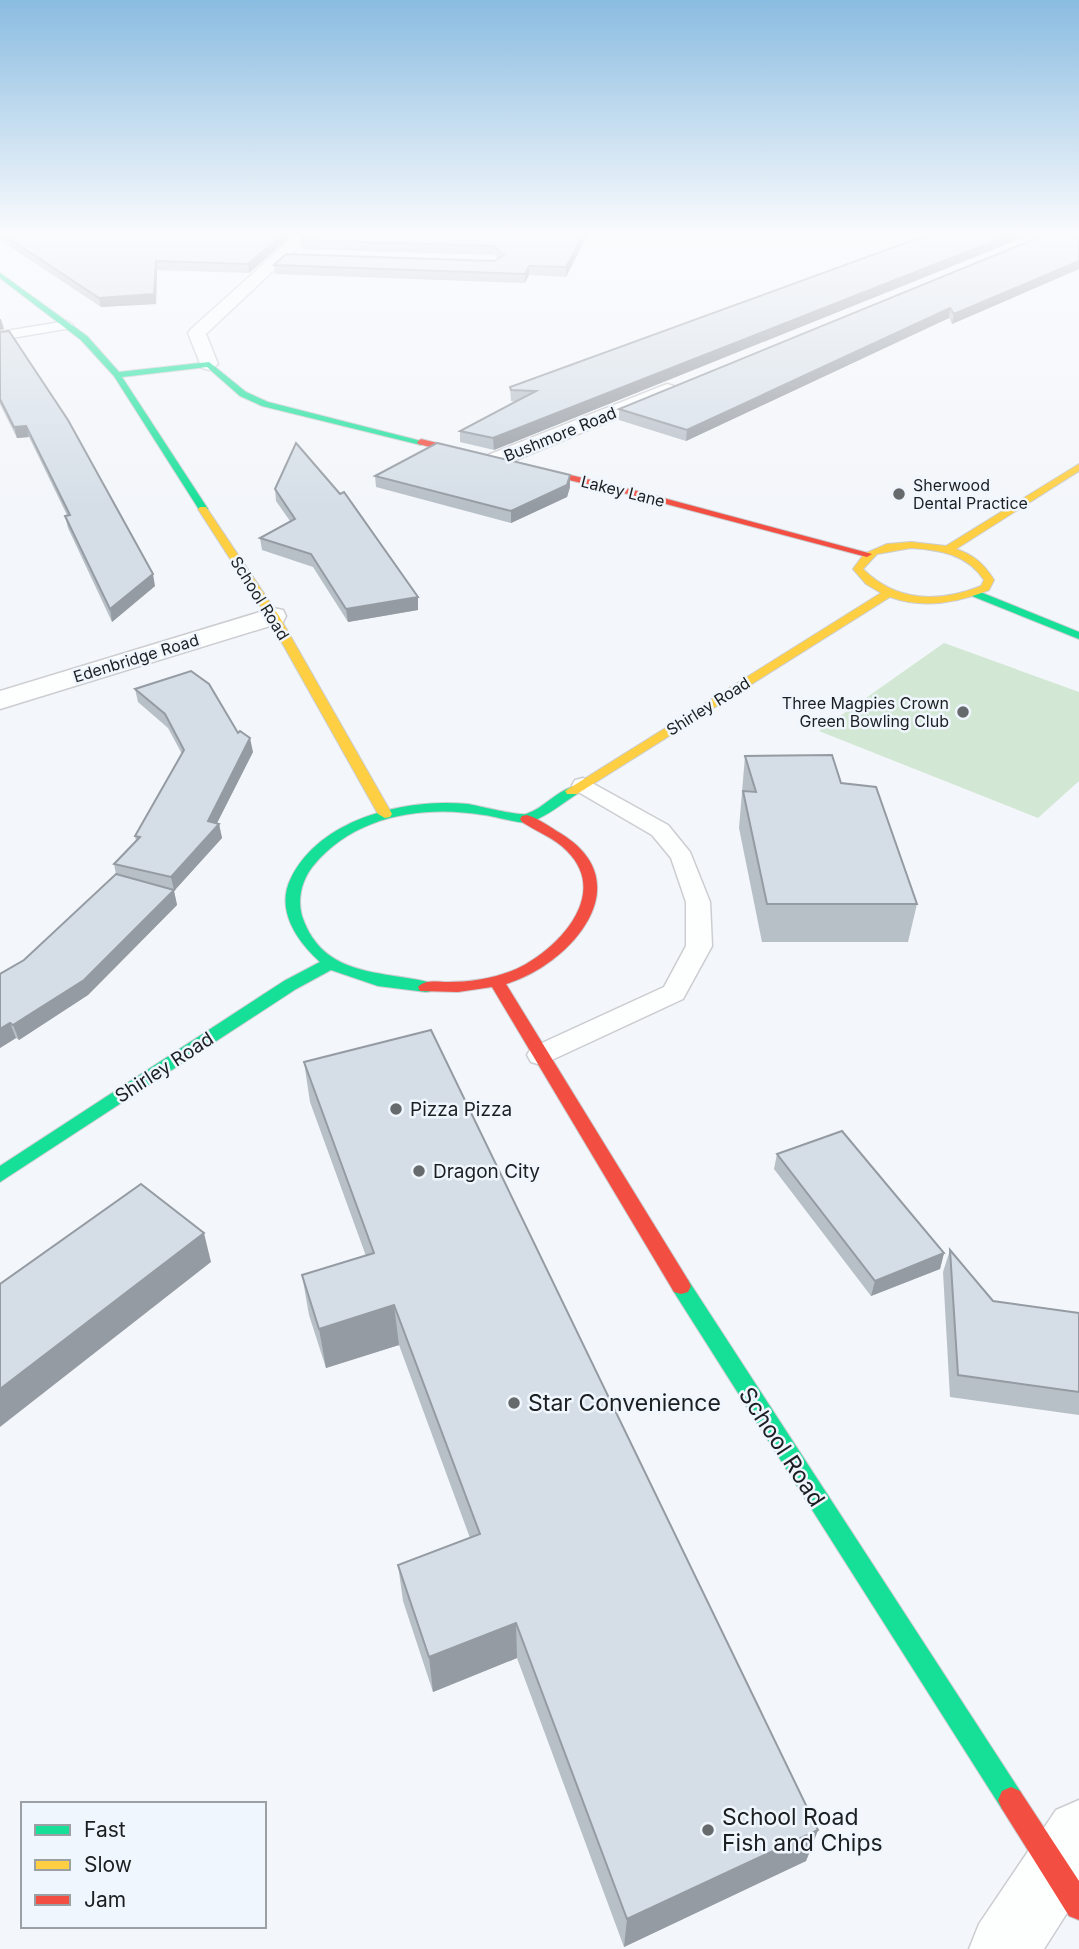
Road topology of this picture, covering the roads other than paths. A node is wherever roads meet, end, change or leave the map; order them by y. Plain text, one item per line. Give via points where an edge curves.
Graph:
1 (67, 325) joint
2 (206, 325) edge
3 (0, 336) edge
4 (209, 364) junction
5 (221, 377) junction
6 (690, 381) edge
7 (122, 382) junction
8 (496, 460) junction
9 (1079, 467) edge
10 (947, 550) junction
11 (867, 554) junction
12 (888, 593) junction
13 (976, 594) junction
14 (273, 616) junction
15 (1079, 636) edge
16 (0, 700) edge
17 (583, 785) junction
18 (385, 814) junction
19 (527, 819) junction
20 (331, 963) junction
21 (496, 981) junction
22 (541, 1055) junction
23 (0, 1175) edge
24 (1072, 1870) edge
25 (1004, 1949) edge

1 - 3 lane
1 - 7 street
2 - 4 street via 197,333
4 - 5 street, Lakey Lane
4 - 7 street
5 - 7 street
5 - 8 street, Lakey Lane via 265,404
6 - 8 street, Bushmore Road
7 - 14 street, School Road
8 - 11 street, Lakey Lane
9 - 10 street
10 - 11 street via 911,545
10 - 13 street via 986,571 989,580
11 - 12 street via 859,561 862,578
12 - 13 street via 925,601
12 - 17 street, Shirley Road
13 - 15 street
14 - 16 street, Edenbridge Road
14 - 18 street, School Road
17 - 19 street, Shirley Road
17 - 22 lane via 660,831 682,857 698,902 699,946 674,993
18 - 19 street via 424,807 476,807
18 - 20 street via 331,839 303,865 292,895 292,919 303,937
19 - 21 street via 575,850 588,873 592,900 580,928 565,947 533,967
20 - 21 street via 362,978 411,988
20 - 23 street, Shirley Road via 290,985
21 - 22 street, School Road
22 - 24 street, School Road via 706,1328
24 - 25 street

